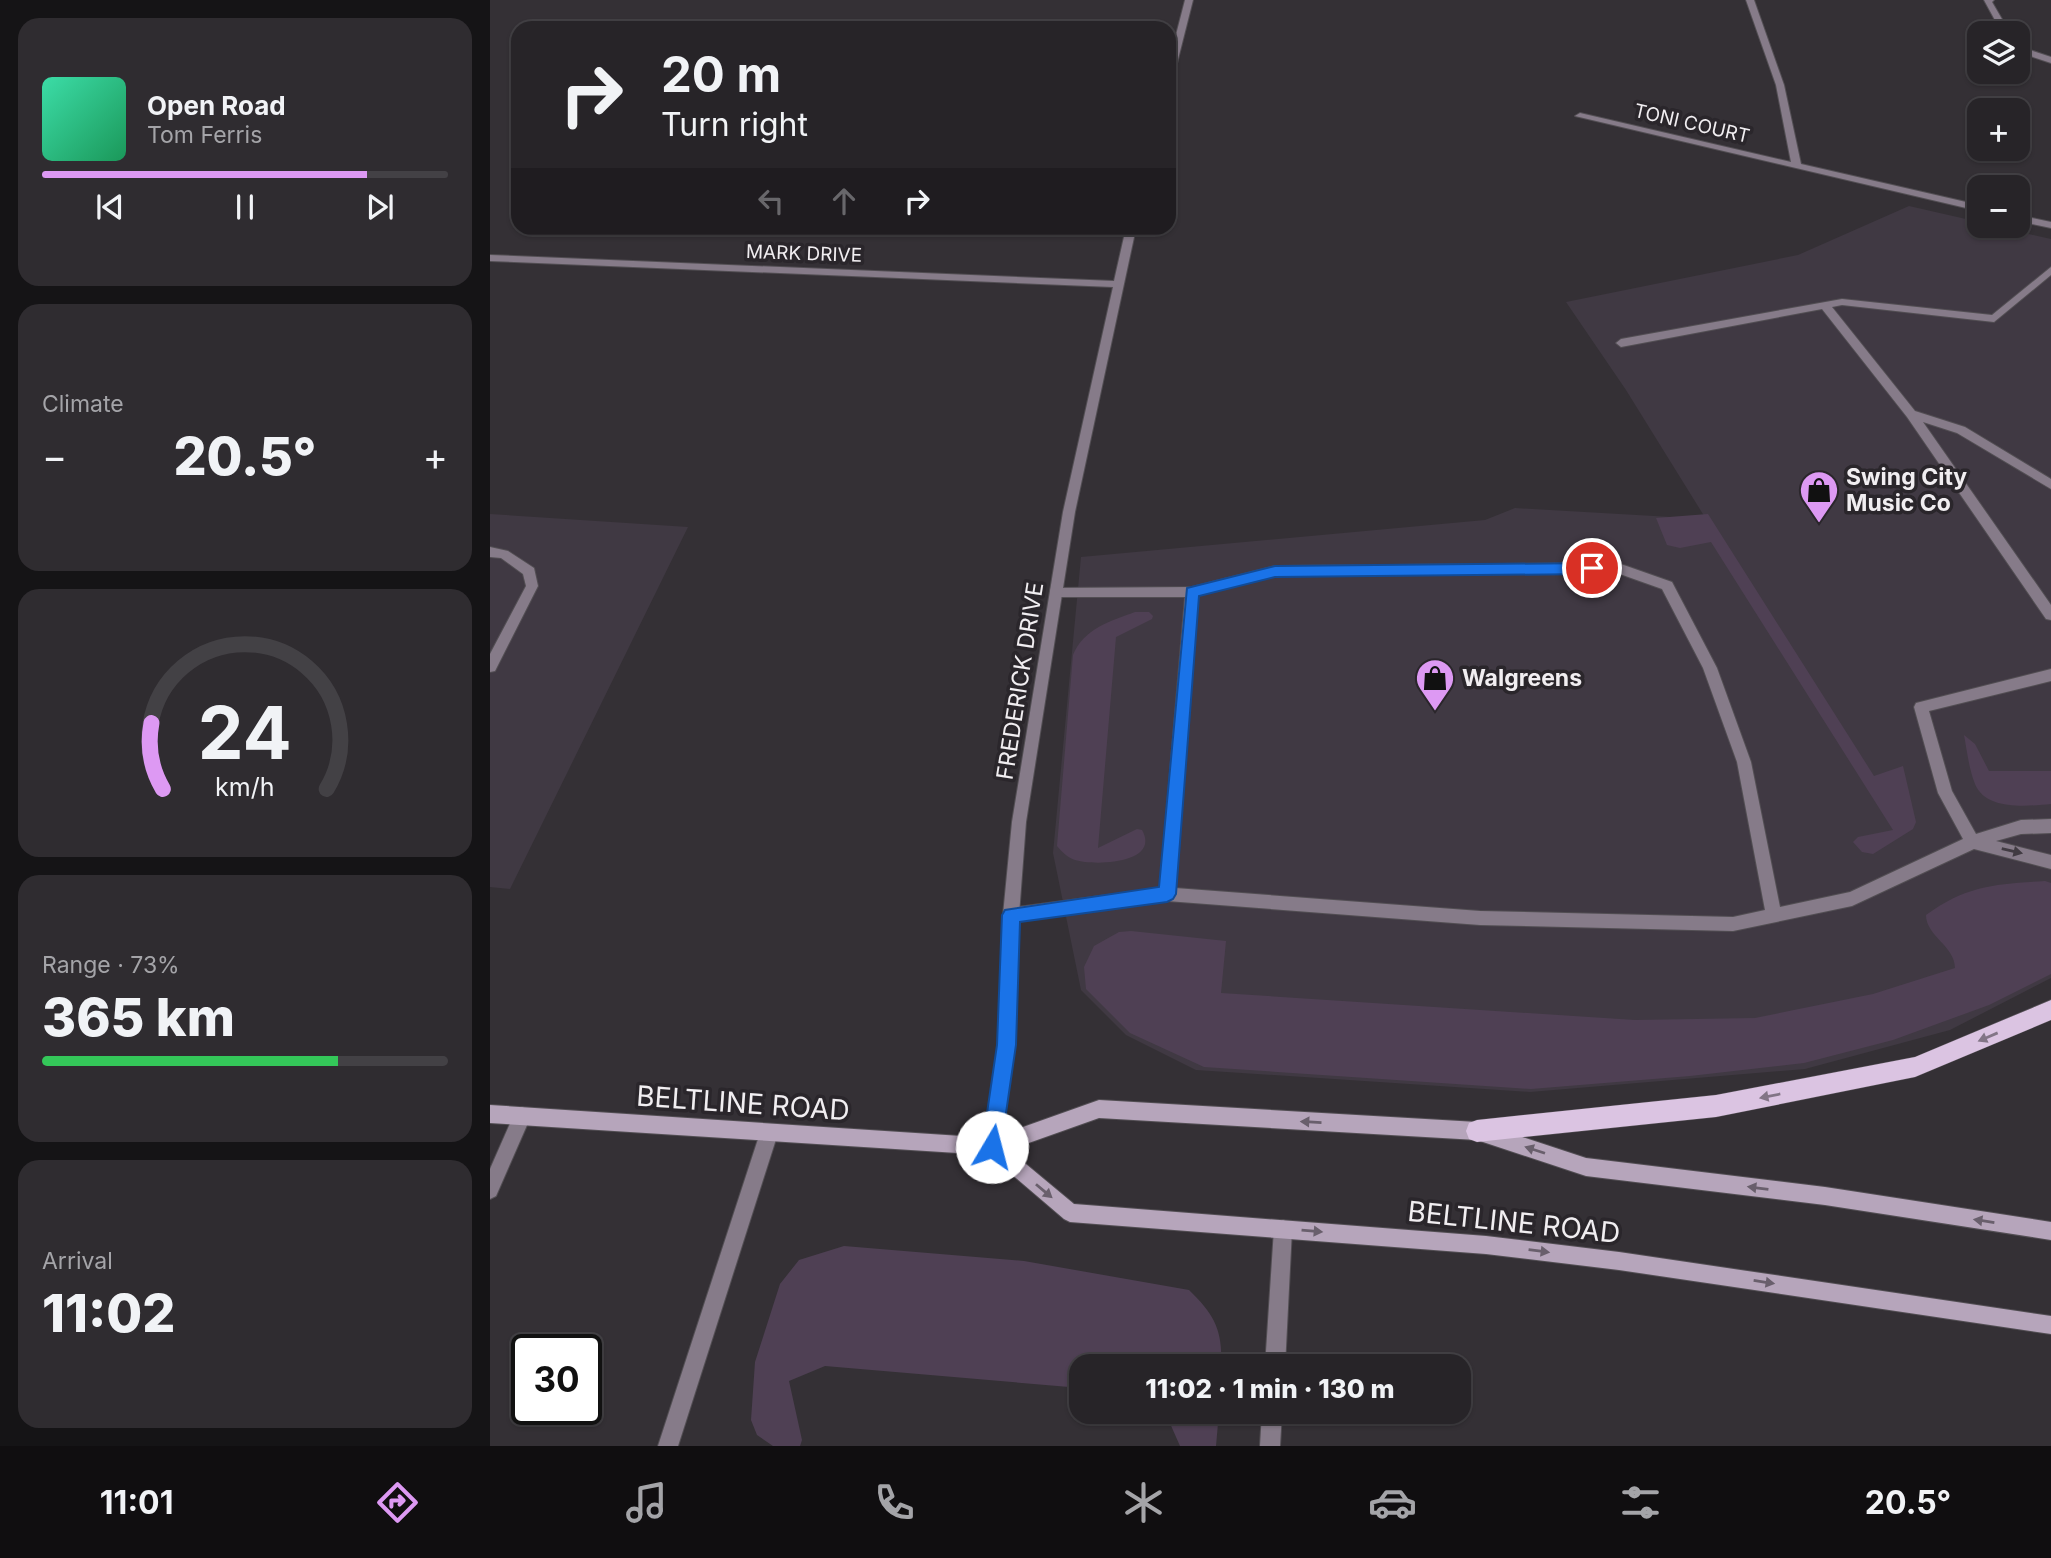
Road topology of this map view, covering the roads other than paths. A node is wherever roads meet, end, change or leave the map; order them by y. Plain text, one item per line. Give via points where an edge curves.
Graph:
1 (1189, 0) edge
2 (1750, 0) edge
3 (1988, 0) edge
4 (1999, 21) edge
5 (1176, 51) edge
6 (2030, 54) edge
7 (2051, 60) edge
8 (1580, 116) dead end
9 (1796, 165) junction
10 (1967, 205) edge
11 (2030, 221) edge
12 (2051, 225) edge
13 (1129, 235) edge
14 (490, 258) edge
15 (2051, 270) edge
16 (1117, 284) junction
17 (1825, 306) junction
18 (1621, 343) dead end
19 (1911, 414) junction
20 (2051, 485) edge
21 (490, 552) edge
22 (1056, 592) junction
23 (1192, 592) junction
24 (2051, 615) edge
25 (490, 667) edge
26 (2051, 675) edge
27 (2051, 826) edge
28 (1973, 842) junction
29 (2051, 862) edge
30 (1167, 894) junction
31 (1011, 915) junction
32 (1774, 915) junction
33 (2051, 1010) edge
34 (490, 1114) edge
35 (522, 1116) junction
36 (1477, 1131) junction
37 (769, 1133) junction
38 (992, 1147) junction
39 (490, 1191) edge
40 (1283, 1229) junction
41 (2051, 1231) edge
42 (2051, 1325) edge
43 (1276, 1354) edge
44 (1271, 1424) edge
45 (668, 1446) edge
46 (1270, 1446) edge

1 - 5 street
2 - 9 street via 1780,85
3 - 4 street
6 - 7 street
8 - 9 street, TONI COURT
9 - 10 street, TONI COURT
11 - 12 street
13 - 16 street, FREDERICK DRIVE
14 - 16 street, MARK DRIVE
15 - 17 street via 1994,319 1842,302
16 - 22 street, FREDERICK DRIVE
17 - 18 street
17 - 19 street
19 - 20 street via 1961,430
19 - 24 street
21 - 25 street via 504,554 529,571 532,586
22 - 23 street
22 - 31 street, FREDERICK DRIVE via 1019,822
23 - 30 street
23 - 32 street via 1275,571 1618,568 1667,586 1710,668 1744,762
26 - 28 street via 1921,707 1945,793
27 - 28 street via 2021,827
28 -> 29 street
28 - 32 street via 1853,899
30 - 31 street
30 - 32 street via 1480,918 1732,924
31 - 38 street, FREDERICK DRIVE via 1006,1045
33 -> 36 main road via 1915,1067 1716,1106
34 - 35 main road, BELTLINE ROAD
35 - 37 main road, BELTLINE ROAD
35 - 39 street
36 -> 38 main road, BELTLINE ROAD via 1099,1109
41 -> 36 main road, BELTLINE ROAD via 1825,1196 1586,1167
37 - 38 main road, BELTLINE ROAD
37 - 45 street
38 -> 40 main road, BELTLINE ROAD via 1070,1213
40 -> 42 main road, BELTLINE ROAD via 1619,1261
40 - 43 street
44 - 46 street

